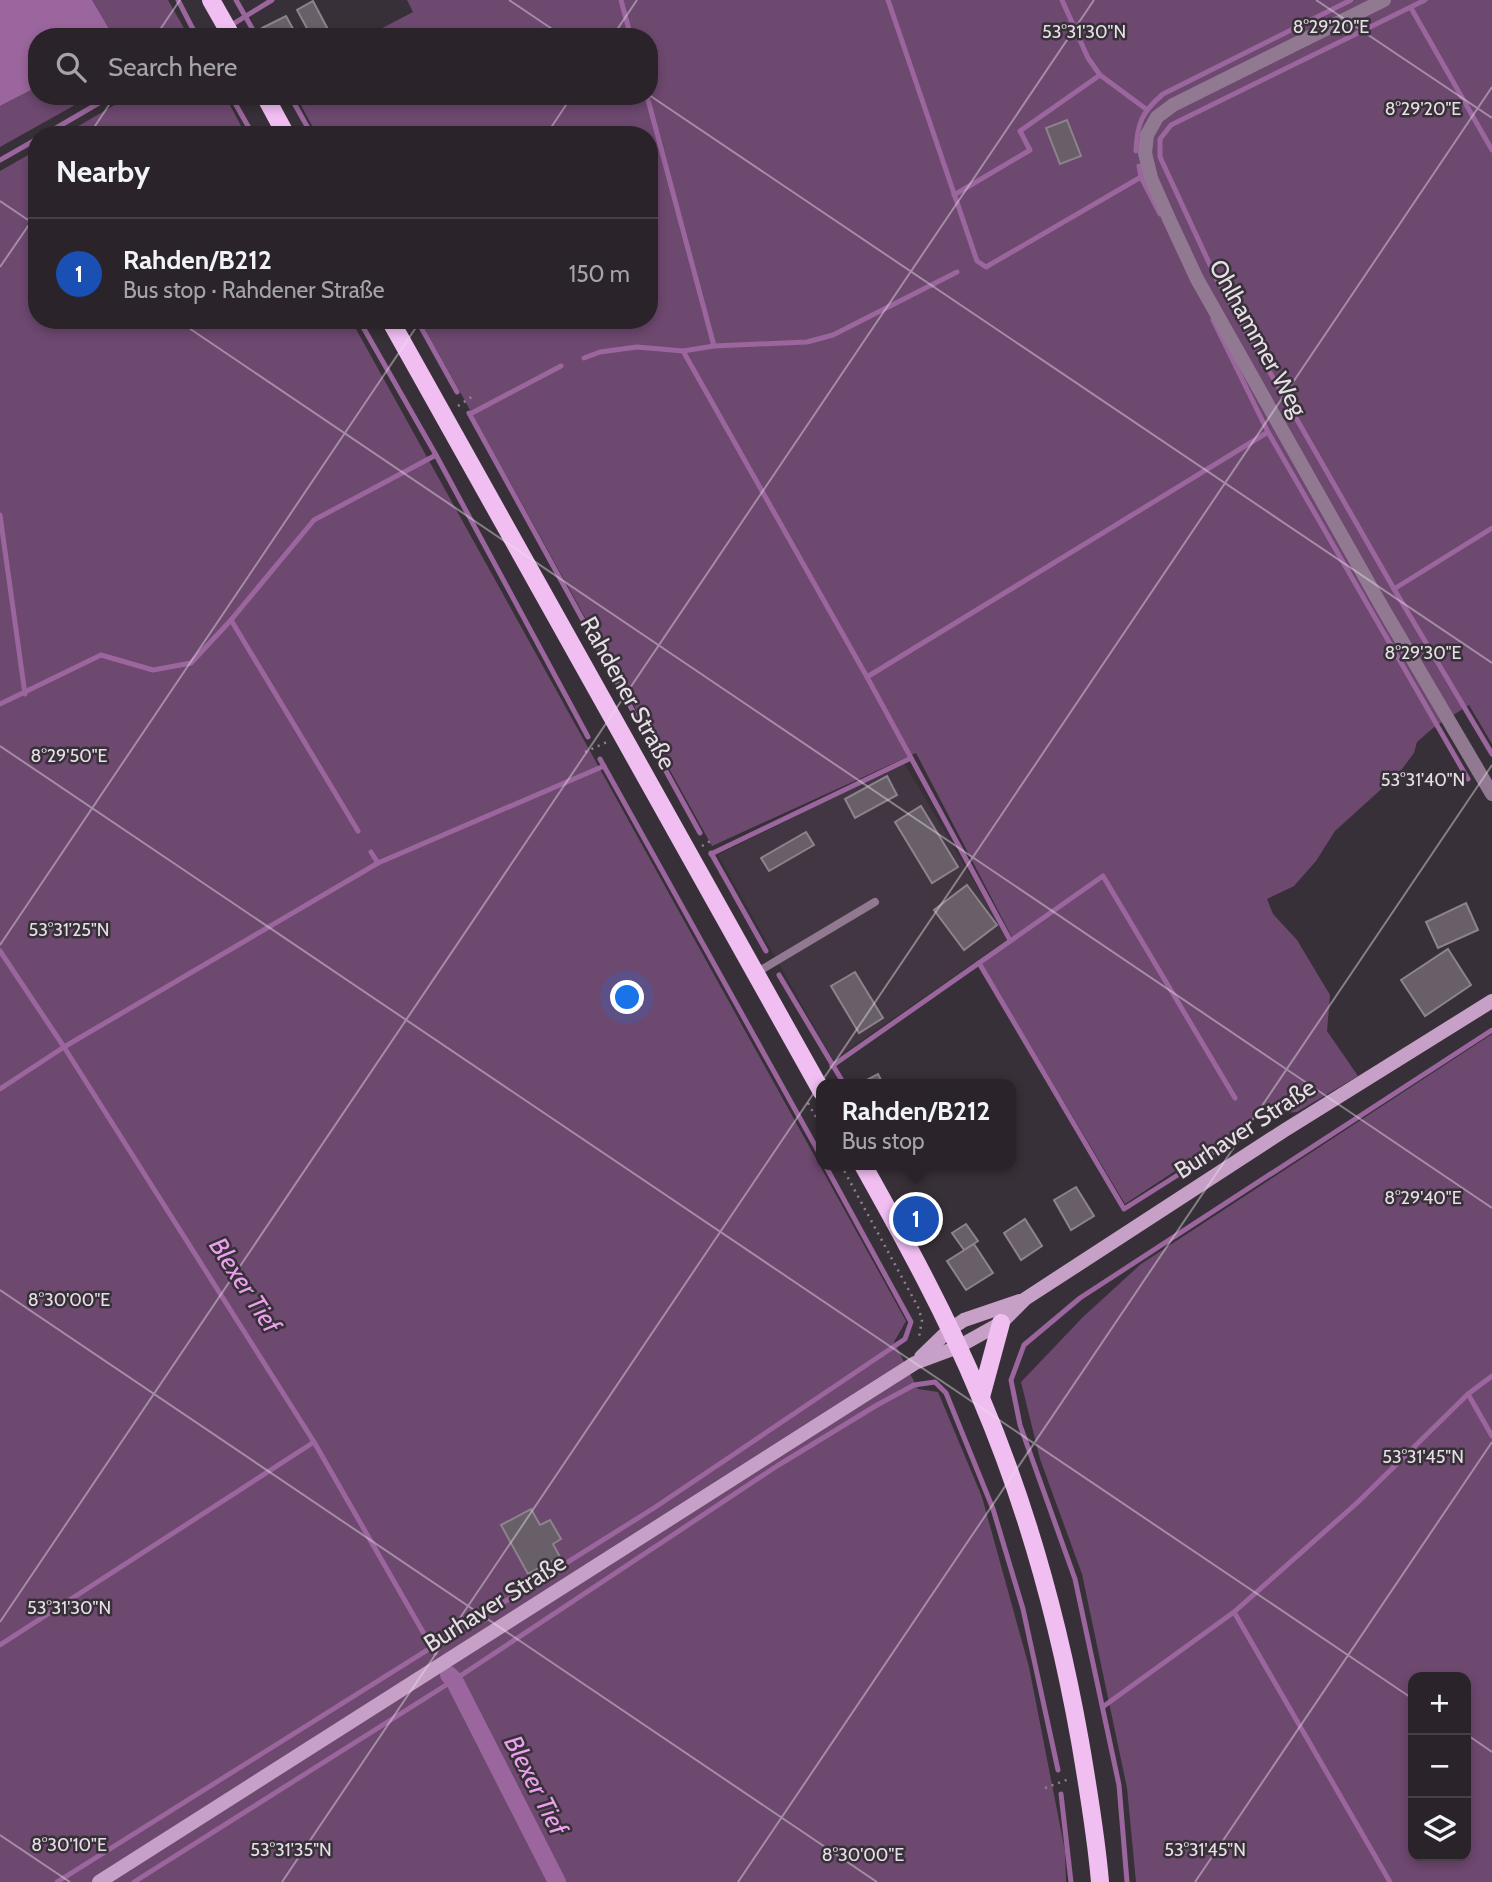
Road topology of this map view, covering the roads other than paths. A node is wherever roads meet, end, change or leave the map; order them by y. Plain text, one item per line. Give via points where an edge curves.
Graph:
1 (211, 0) edge
2 (1384, 0) edge
3 (227, 28) edge
4 (270, 105) edge
5 (281, 126) edge
6 (395, 329) edge
7 (1492, 794) edge
8 (876, 902) dead end
9 (756, 973) junction
10 (1492, 1000) edge
11 (816, 1083) edge
12 (866, 1170) edge
13 (1025, 1299) junction
14 (1001, 1323) junction
15 (950, 1330) junction
16 (958, 1347) junction
17 (915, 1363) junction
18 (981, 1397) junction
19 (99, 1882) edge
20 (1100, 1882) edge

1 - 3 main road
2 - 7 street, Ohlhammer Weg via 1173,104 1157,117 1147,135 1145,153 1151,178 1197,279
4 - 5 main road
6 - 9 main road, Rahdener Straße
8 - 9 lane
9 - 11 main road, Rahdener Straße
10 - 13 street, Burhaver Straße
12 - 15 main road
13 - 14 street, Burhaver Straße
13 - 15 street, Burhaver Straße via 964,1320
14 - 16 street, Burhaver Straße
14 - 18 main road
15 - 16 main road
15 - 17 street, Burhaver Straße
16 - 17 street, Burhaver Straße
16 - 18 main road
17 - 19 street, Burhaver Straße
18 - 20 main road via 1043,1578 1067,1668

